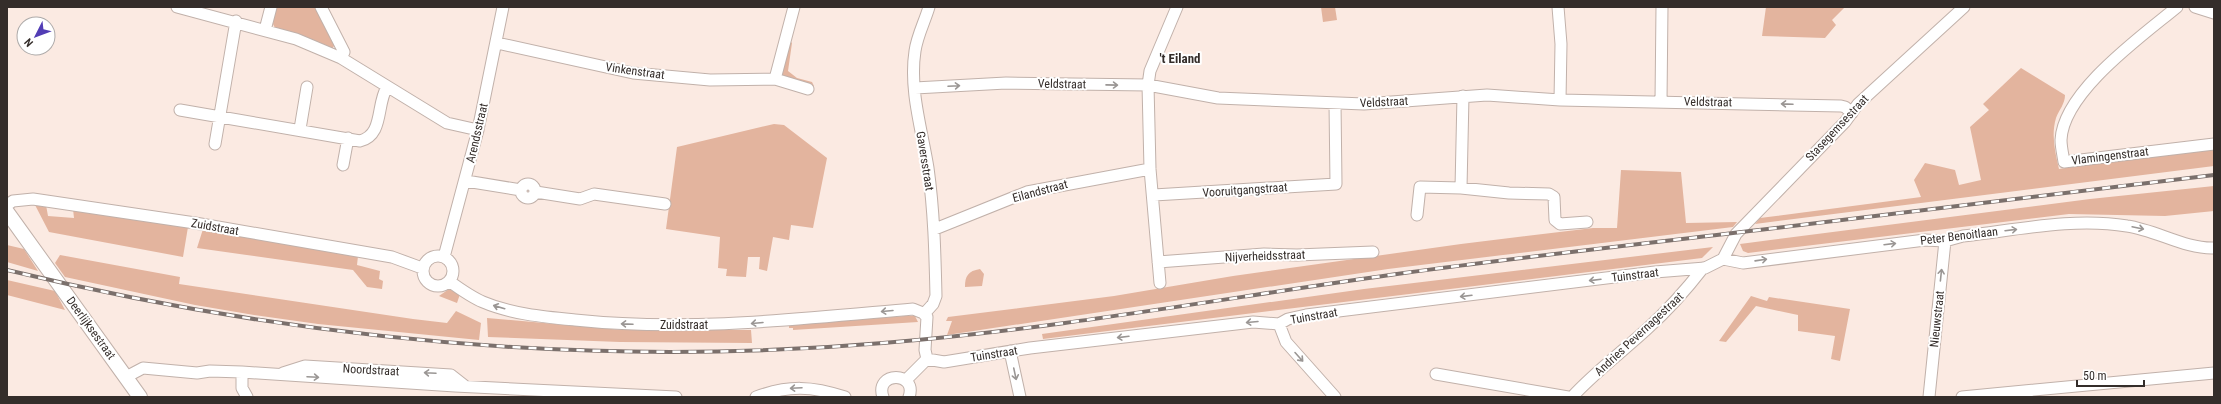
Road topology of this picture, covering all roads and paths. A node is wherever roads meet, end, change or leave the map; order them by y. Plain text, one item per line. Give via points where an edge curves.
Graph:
1 (177, 7) edge
2 (271, 7) edge
3 (321, 7) edge
4 (503, 7) edge
5 (794, 7) edge
6 (929, 7) edge
7 (1177, 7) edge
8 (1558, 7) edge
9 (1662, 7) edge
10 (1964, 7) edge
11 (2177, 7) edge
12 (2195, 7) edge
13 (2214, 13) edge
14 (236, 22) junction
15 (265, 30) junction
16 (496, 43) junction
17 (342, 58) junction
18 (776, 79) junction
19 (1148, 85) junction
20 (307, 86) dead end
21 (387, 86) junction
22 (915, 88) junction
23 (808, 89) dead end
24 (1463, 96) junction
25 (1560, 100) junction
26 (1661, 101) junction
27 (1335, 103) junction
28 (180, 110) dead end
29 (1852, 113) junction
30 (220, 116) junction
31 (300, 129) junction
32 (478, 130) junction
33 (348, 138) junction
34 (215, 144) dead end
35 (2214, 144) edge
36 (343, 165) dead end
37 (1150, 169) junction
38 (466, 181) junction
39 (1461, 188) junction
40 (1154, 195) junction
41 (665, 204) dead end
42 (7, 205) edge
43 (7, 212) edge
44 (1417, 215) dead end
45 (1587, 222) dead end
46 (935, 229) junction
47 (1945, 241) junction
48 (2214, 248) edge
49 (1373, 252) dead end
50 (444, 257) junction
51 (1723, 259) junction
52 (1158, 262) junction
53 (422, 268) junction
54 (1703, 268) junction
55 (449, 281) junction
56 (1160, 283) dead end
57 (924, 314) junction
58 (1279, 324) junction
59 (1010, 351) junction
60 (927, 359) junction
61 (242, 372) junction
62 (2214, 373) edge
63 (1436, 374) dead end
64 (126, 377) junction
65 (906, 380) junction
66 (465, 392) edge
67 (600, 395) edge
68 (881, 396) edge
69 (140, 397) edge
70 (247, 397) edge
71 (676, 397) edge
72 (756, 397) edge
73 (845, 397) edge
74 (909, 397) edge
75 (1020, 397) edge
76 (1335, 397) edge
77 (1568, 397) edge
78 (1572, 397) edge
79 (1929, 397) edge
80 (1962, 397) edge

1 - 14 street
2 - 15 street
3 - 17 street via 344,52
4 - 16 street, Arendsstraat
5 - 18 street
6 - 22 street, Gaversstraat via 915,49
7 - 19 street via 1150,71
8 - 25 street via 1561,44
9 - 26 street
10 - 29 street, Stasegemsestraat via 1862,100
11 - 35 street, Vlamingenstraat via 2119,55 2080,94 2067,119 2061,140 2064,162
12 - 13 street
14 - 15 street
14 - 30 street
15 - 17 street via 296,39
16 - 18 street, Vinkenstraat via 633,72 710,80
16 - 32 street, Arendsstraat
17 - 21 street
18 - 23 street, Vinkenstraat
22 -> 19 street, Veldstraat via 1006,83
19 - 27 street, Veldstraat via 1218,98
19 - 37 street
20 - 31 street
21 - 32 street via 447,123
21 - 33 street via 376,131 369,138
22 - 46 street, Gaversstraat
24 - 25 street, Veldstraat
24 - 27 street, Veldstraat via 1364,104
24 - 39 street
25 - 26 street, Veldstraat
29 -> 26 street, Veldstraat via 1841,106
27 - 40 street, Vooruitgangstraat via 1336,184
28 - 30 street
29 - 51 street, Stasegemsestraat via 1736,234
30 - 31 street
30 - 34 street
31 - 33 street
32 - 38 street, Arendsstraat
33 - 36 street
37 - 40 street
37 - 46 street, Eilandstraat via 1027,192
38 - 41 street via 521,190 529,184 534,186 536,192 580,199 594,194
38 - 50 street, Arendsstraat
39 - 44 street via 1420,187
39 - 45 street via 1549,194 1554,197 1555,220 1560,224
40 - 52 street
42 - 53 street, Zuidstraat via 12,201 33,199 188,222 392,257
43 - 64 main road, Deerlijksestraat
46 - 57 street, Gaversstraat via 936,296 932,306
47 -> 48 street, Peter Benoitlaan via 1963,236 2076,223 2100,223 2141,228 2194,247
51 -> 47 street, Peter Benoitlaan via 1744,263 1925,240
79 -> 47 street, Nieuwstraat
49 - 52 street, Nijverheidsstraat via 1264,254
50 - 53 street via 439,255 429,258
50 - 55 street via 453,268
51 - 54 street
52 - 56 street
53 - 55 street via 423,276 429,284 438,287
54 -> 58 street, Tuinstraat via 1306,315
54 - 78 street, Andries Pevernagestraat via 1689,288 1658,319
57 -> 55 street, Zuidstraat via 913,309 744,324 603,323 537,316 497,307 482,302
57 - 60 street via 928,320 925,350
58 -> 59 street, Tuinstraat via 1253,322
58 -> 76 street via 1286,342
59 - 60 street, Tuinstraat via 944,362
59 -> 75 street
60 - 65 street
61 - 64 street, Noordstraat via 197,373 143,368
61 - 66 street, Noordstraat via 274,375 305,366 451,374
61 - 70 street via 242,388
62 - 80 street
63 - 77 street
64 - 69 main road, Deerlijksestraat
65 - 68 street via 897,376 889,378 882,387
65 - 74 street via 910,389
66 - 67 street, Noordstraat
67 - 71 street, Noordstraat
73 -> 72 street via 809,388 779,390

